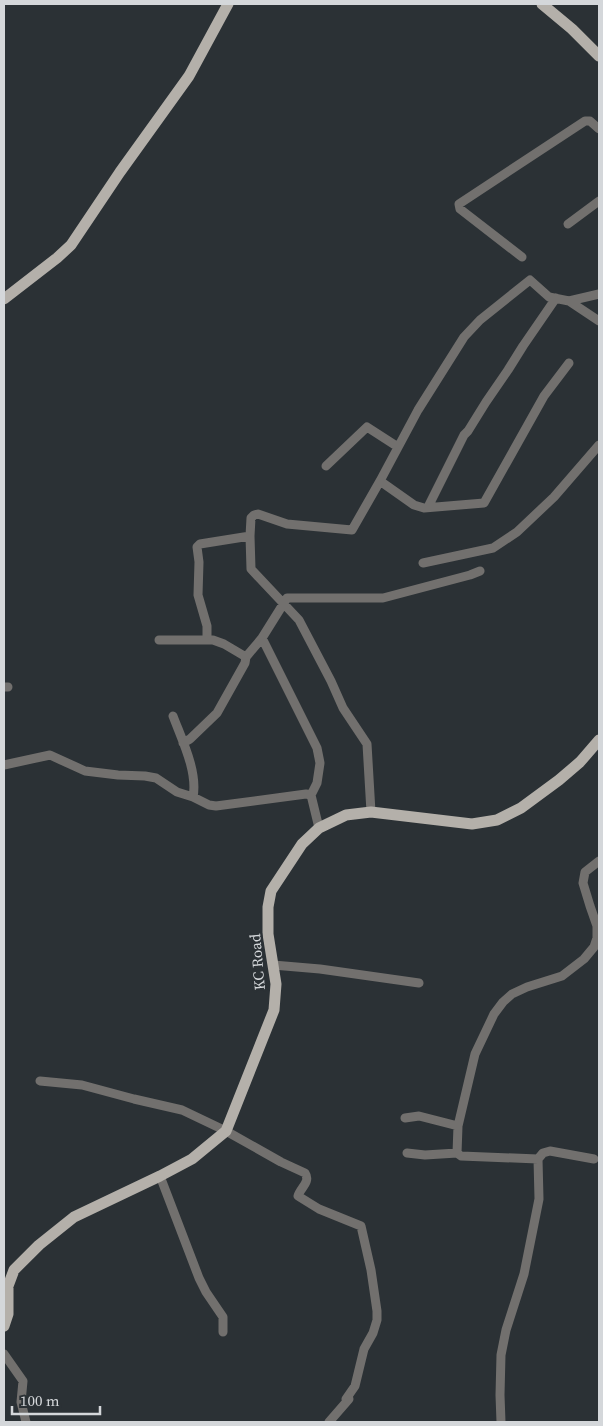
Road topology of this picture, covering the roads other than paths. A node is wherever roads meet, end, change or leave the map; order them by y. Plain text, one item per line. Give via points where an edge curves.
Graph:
1 (228, 4) edge
2 (542, 4) edge
3 (552, 4) edge
4 (599, 45) edge
5 (599, 56) edge
6 (599, 129) edge
7 (599, 201) edge
8 (568, 224) dead end
9 (522, 258) dead end
10 (599, 294) edge
11 (556, 298) junction
12 (4, 299) edge
13 (569, 301) junction
14 (599, 321) edge
15 (569, 363) dead end
16 (599, 445) edge
17 (398, 446) junction
18 (326, 466) dead end
19 (380, 481) junction
20 (428, 507) junction
21 (250, 536) junction
22 (423, 563) dead end
23 (480, 571) dead end
24 (283, 602) junction
25 (262, 638) junction
26 (159, 640) dead end
27 (206, 640) junction
28 (246, 658) junction
29 (173, 716) dead end
30 (599, 740) edge
31 (183, 743) junction
32 (4, 765) edge
33 (311, 795) junction
34 (193, 797) junction
35 (371, 812) junction
36 (318, 828) junction
37 (599, 861) edge
38 (273, 965) junction
39 (419, 983) dead end
40 (40, 1081) dead end
41 (405, 1118) dead end
42 (458, 1126) junction
43 (226, 1131) junction
44 (407, 1153) dead end
45 (457, 1154) junction
46 (538, 1158) junction
47 (594, 1159) dead end
48 (160, 1176) junction
49 (6, 1286) edge
50 (4, 1326) edge
51 (223, 1332) dead end
52 (4, 1354) edge
53 (26, 1422) edge
54 (329, 1422) edge
55 (501, 1422) edge

1 - 12 main road via 189,76 71,245
2 - 5 main road
3 - 4 main road
6 - 9 street via 590,121 585,122 459,204 460,209
7 - 8 street
10 - 13 street
11 - 13 street
11 - 17 street via 549,297 530,280 480,320 464,337
11 - 20 street via 464,435
13 - 14 street
15 - 20 street via 544,396 484,504
16 - 22 street via 554,497 517,532 493,548
17 - 18 street via 367,427
17 - 19 street
19 - 20 street via 414,505
19 - 21 street via 352,530 287,524 258,514 251,518
21 - 24 street via 252,569
21 - 27 street via 197,547 198,596 206,626
23 - 24 street via 383,598 287,598
24 - 25 street
24 - 35 street via 299,620 343,708 367,744
25 - 28 street
25 - 33 street via 317,748 320,763 317,784
26 - 27 street
27 - 28 street via 224,644
28 - 31 street via 217,713
29 - 31 street
30 - 35 main road, KC Road via 559,780 521,808 497,820 472,824
31 - 34 street via 194,776
32 - 34 street via 50,755 85,771 156,778 176,792
33 - 34 street via 216,806
33 - 36 street
35 - 36 main road, KC Road via 346,815
36 - 38 main road, KC Road via 302,844 272,891 268,907 268,934
37 - 42 street via 585,872 583,883 597,926 594,947 562,976 527,987 503,1002 474,1054
38 - 39 street
38 - 43 main road, KC Road via 276,984 274,1010
40 - 43 street via 82,1085 182,1110
41 - 42 street via 419,1116
42 - 45 street
43 - 48 main road, KC Road via 192,1159
43 - 54 street via 305,1173 307,1180 298,1196 319,1209 360,1226 371,1270 377,1320 364,1349 355,1386 346,1400 349,1400
44 - 45 street
45 - 46 street
46 - 47 street via 550,1152
46 - 55 street via 539,1199 524,1274 501,1355
48 - 49 main road, KC Road via 74,1217 14,1270
48 - 51 street via 199,1278 223,1317
49 - 50 main road, KC Road via 8,1314
52 - 53 street via 23,1381 21,1402

